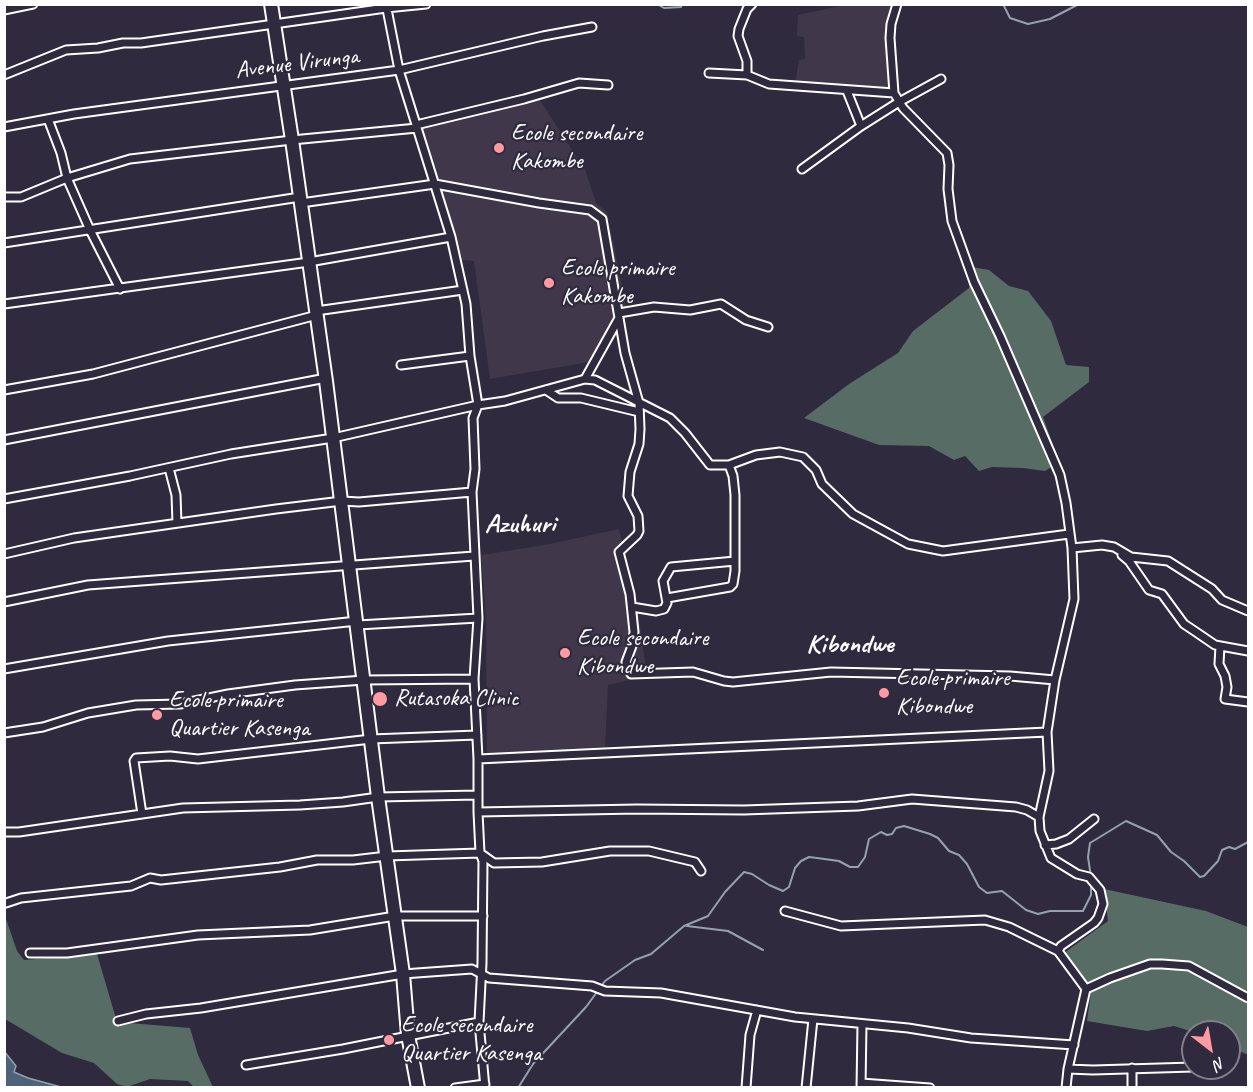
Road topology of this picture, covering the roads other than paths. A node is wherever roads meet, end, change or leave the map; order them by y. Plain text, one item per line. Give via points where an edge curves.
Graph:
1 (33, 4) edge
2 (271, 4) edge
3 (426, 4) edge
4 (752, 4) edge
5 (897, 4) edge
6 (22, 6) edge
7 (386, 6) edge
8 (4, 10) edge
9 (274, 25) junction
10 (592, 27) dead end
11 (399, 70) junction
12 (710, 73) dead end
13 (4, 75) edge
14 (747, 75) junction
15 (941, 80) dead end
16 (284, 84) junction
17 (608, 85) dead end
18 (847, 91) junction
19 (894, 93) junction
20 (899, 102) junction
21 (48, 118) junction
22 (861, 126) junction
23 (4, 127) edge
24 (416, 127) junction
25 (292, 140) junction
26 (802, 169) dead end
27 (68, 178) junction
28 (435, 184) junction
29 (4, 197) edge
30 (301, 200) junction
31 (90, 230) junction
32 (451, 237) junction
33 (4, 243) edge
34 (309, 262) junction
35 (120, 289) junction
36 (463, 290) junction
37 (4, 304) edge
38 (317, 313) junction
39 (619, 315) junction
40 (768, 327) dead end
41 (470, 356) junction
42 (401, 365) dead end
43 (326, 378) junction
44 (585, 379) junction
45 (4, 390) edge
46 (546, 390) junction
47 (639, 403) junction
48 (478, 405) junction
49 (639, 412) junction
50 (333, 438) junction
51 (4, 440) edge
52 (729, 465) junction
53 (169, 468) junction
54 (472, 492) junction
55 (4, 499) edge
56 (342, 501) junction
57 (177, 523) junction
58 (1069, 534) junction
59 (1072, 548) junction
60 (1114, 548) junction
61 (4, 554) edge
62 (474, 556) junction
63 (735, 561) junction
64 (350, 564) junction
65 (667, 598) junction
66 (4, 602) edge
67 (632, 607) junction
68 (1248, 611) edge
69 (478, 618) junction
70 (357, 623) junction
71 (1220, 646) junction
72 (1248, 651) edge
73 (4, 669) edge
74 (474, 679) junction
75 (364, 680) junction
76 (1055, 680) junction
77 (1248, 702) edge
78 (1047, 732) junction
79 (4, 733) edge
80 (477, 735) junction
81 (371, 739) junction
82 (478, 759) junction
83 (478, 795) junction
84 (378, 796) junction
85 (478, 812) junction
86 (142, 814) junction
87 (1039, 817) junction
88 (1094, 819) dead end
89 (4, 832) edge
90 (1045, 845) junction
91 (480, 853) junction
92 (387, 856) junction
93 (700, 871) dead end
94 (6, 903) edge
95 (785, 911) dead end
96 (395, 916) junction
97 (483, 916) junction
98 (1058, 951) junction
99 (30, 953) dead end
100 (481, 973) junction
101 (403, 974) junction
102 (1086, 989) junction
103 (1248, 999) edge
104 (757, 1010) junction
105 (813, 1019) junction
106 (118, 1021) dead end
107 (479, 1022) junction
108 (862, 1024) junction
109 (408, 1035) junction
110 (1074, 1045) junction
111 (246, 1065) dead end
112 (1181, 1067) edge
113 (1132, 1068) junction
114 (1068, 1069) junction
115 (861, 1085) edge
116 (485, 1086) edge
117 (418, 1088) edge
118 (455, 1088) edge
119 (746, 1088) edge
120 (806, 1088) edge
121 (930, 1088) edge
122 (1066, 1088) edge
123 (1132, 1088) edge

1 - 6 street
2 - 9 highway
3 - 7 street
4 - 14 street via 738,36 747,61
5 - 19 street via 890,38
6 - 8 street
7 - 9 street
7 - 11 street
9 - 13 street via 66,50
9 - 16 highway
10 - 11 street, Avenue Virunga
11 - 16 street, Avenue Virunga
11 - 24 street
12 - 14 street
14 - 18 street via 769,84
15 - 20 street
16 - 21 street, Avenue Virunga
16 - 25 highway
17 - 24 street via 579,83
18 - 19 street
18 - 22 street
19 - 20 street
20 - 22 street
20 - 58 street via 947,153 952,221 974,282 1060,475
21 - 23 street, Avenue Virunga
21 - 27 street
22 - 26 street
24 - 25 street
24 - 28 street
25 - 27 street via 130,159
25 - 30 highway
27 - 29 street via 21,198
27 - 31 street
28 - 30 street
28 - 32 street
28 - 39 street via 590,210 602,219
30 - 31 street
30 - 34 highway
31 - 33 street
31 - 35 street
32 - 34 street
32 - 36 street
34 - 35 street
34 - 38 highway
35 - 37 street
36 - 38 street
36 - 41 street
38 - 43 highway
38 - 45 street via 93,374
39 - 40 street via 654,307 690,310 721,304 746,320
39 - 44 street
39 - 47 street
41 - 42 street
41 - 48 street
43 - 50 highway
43 - 51 street
44 - 46 street
44 - 47 street via 595,380
46 - 48 street
46 - 49 street via 558,398 581,398
47 - 49 street
47 - 52 street via 670,418 710,465
48 - 50 street
48 - 54 street via 473,418
49 - 67 street via 639,444 630,472 628,496 638,516 639,531 619,552
50 - 53 street
50 - 56 highway
52 - 58 street via 756,455 780,452 803,457 816,470 822,484 853,514 908,544 943,551
52 - 63 street via 734,483
53 - 55 street
53 - 57 street via 176,495
54 - 56 street
54 - 62 street
56 - 57 street
56 - 64 highway
57 - 61 street via 74,538
58 - 59 street
59 - 60 street
59 - 76 street via 1074,599
60 - 68 street via 1131,557 1168,561 1222,600
60 - 71 street via 1129,561 1149,590 1162,594 1184,624
62 - 64 street
62 - 69 street
63 - 65 street via 734,582 730,586
63 - 65 street via 671,567 663,581
64 - 66 street via 88,585
64 - 70 highway
65 - 67 street via 666,607 660,611
67 - 76 street via 634,632 626,662 631,674 693,672 733,682 831,672
69 - 70 street
69 - 74 street
70 - 73 street via 168,641
70 - 75 highway
71 - 72 street
71 - 77 street via 1218,664 1225,676 1225,699
74 - 75 street
74 - 80 street
75 - 79 street via 273,688 180,704 136,705
75 - 81 highway
76 - 78 street
78 - 82 street
78 - 87 street via 1049,771
80 - 81 street
80 - 82 street
81 - 84 highway
81 - 86 street via 198,759 136,758
82 - 83 street
83 - 84 street
83 - 85 street
84 - 86 street via 343,802 183,808
84 - 92 highway
85 - 87 street via 744,810 858,806 912,799 1016,807
85 - 91 street
86 - 89 street
87 - 90 street
88 - 90 street via 1069,839
90 - 98 street via 1051,858 1096,884 1103,904 1098,918
91 - 92 street
91 - 93 street via 494,863 542,862 610,851 649,851 695,862
91 - 97 street
92 - 94 street via 317,860 161,880 150,878 131,886
92 - 96 highway
95 - 98 street via 841,926 985,920
96 - 97 street
96 - 99 street via 310,930 198,935 67,953
96 - 101 highway
97 - 100 street
98 - 102 street
100 - 101 street via 472,969
100 - 104 street via 489,978 592,986 605,991 661,993
100 - 107 street
101 - 106 street
101 - 109 highway
102 - 103 street via 1150,964 1161,964 1189,966
102 - 110 street
104 - 105 street
104 - 119 street via 750,1035
105 - 108 street
105 - 120 street
107 - 109 street
107 - 116 street
108 - 110 street via 1006,1042
108 - 115 street
109 - 111 street
109 - 117 highway
110 - 114 street
112 - 113 street
113 - 114 street
113 - 123 street
114 - 122 street
115 - 121 street
116 - 118 street

